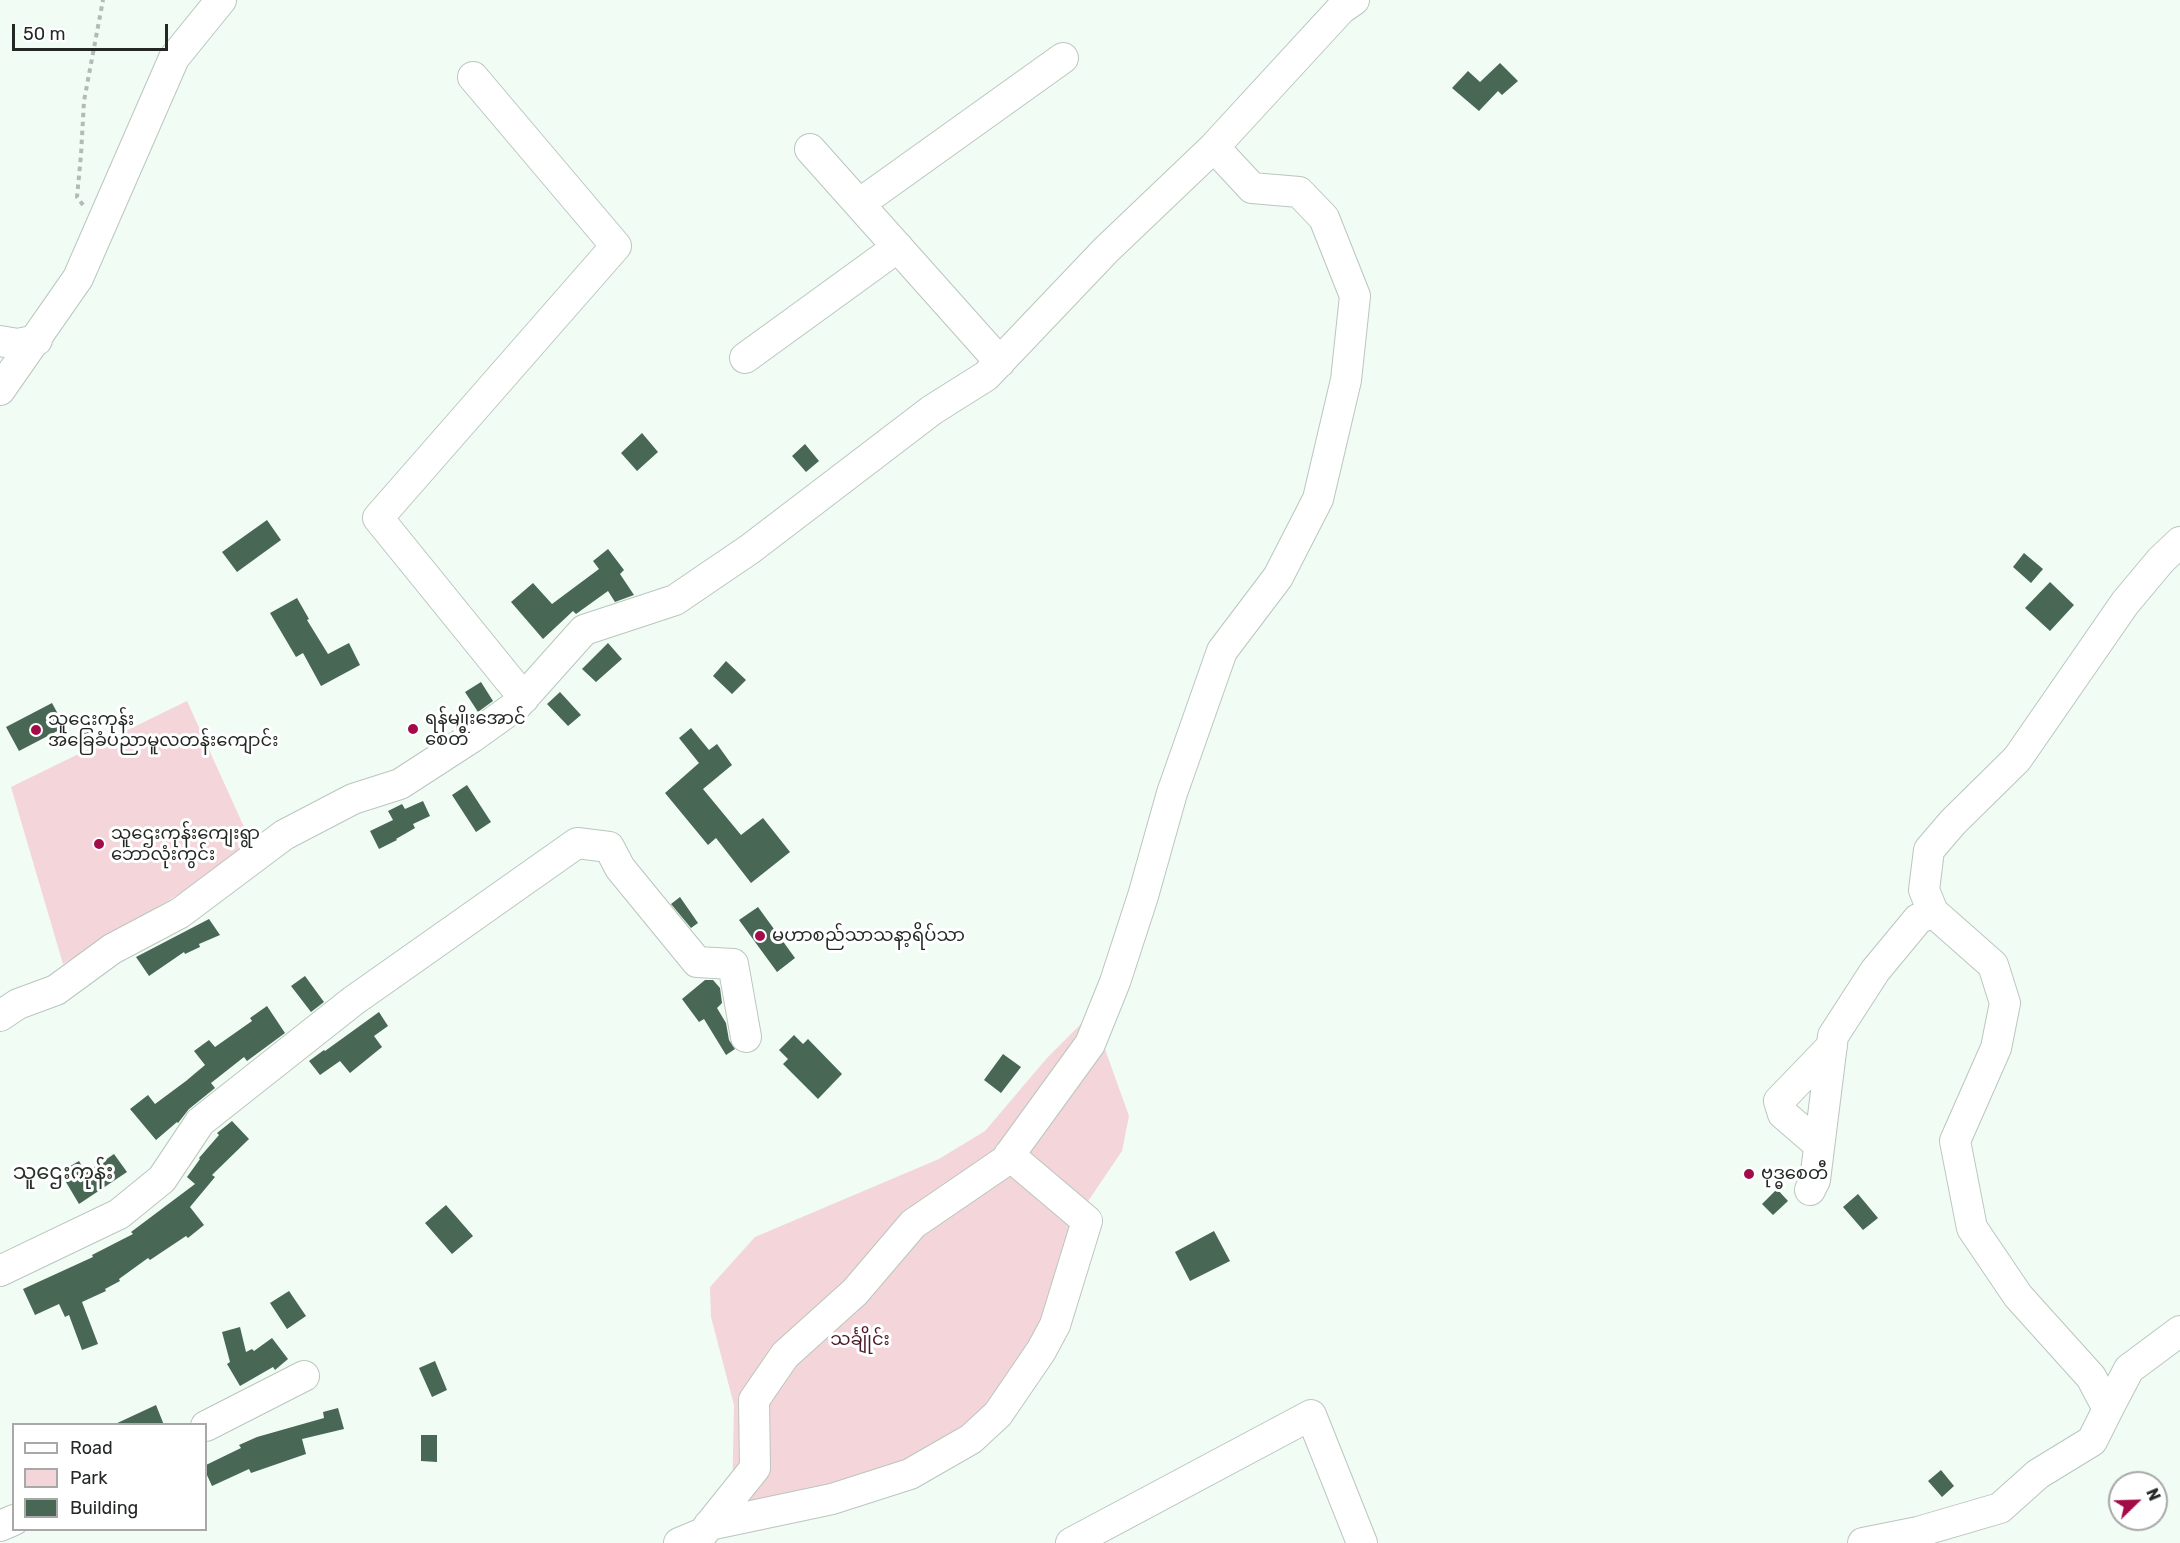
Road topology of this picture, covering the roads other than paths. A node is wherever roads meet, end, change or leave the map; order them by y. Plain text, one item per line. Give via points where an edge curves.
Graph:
1 (221, 0) edge
2 (1354, 0) edge
3 (1063, 58) dead end
4 (473, 77) dead end
5 (1214, 147) junction
6 (810, 149) dead end
7 (859, 204) junction
8 (898, 248) junction
9 (37, 340) junction
10 (0, 341) edge
11 (744, 358) dead end
12 (1000, 362) junction
13 (0, 390) edge
14 (2180, 542) edge
15 (524, 698) junction
16 (1933, 912) junction
17 (0, 1016) edge
18 (746, 1038) dead end
19 (1832, 1046) junction
20 (1819, 1145) junction
21 (1009, 1155) junction
22 (1809, 1190) dead end
23 (0, 1271) edge
24 (2180, 1330) edge
25 (304, 1376) dead end
26 (2108, 1409) junction
27 (207, 1425) edge
28 (709, 1526) junction
29 (679, 1543) edge
30 (1071, 1543) edge
31 (1362, 1543) edge
32 (1863, 1543) edge

1 - 9 street via 174,58 78,278
2 - 5 street via 1341,9
3 - 7 street
4 - 15 street via 616,246 378,518
5 - 12 street via 1106,250
5 - 21 street via 1251,188 1299,192 1324,218 1355,296 1346,380 1318,499 1278,577 1222,651 1172,793 1115,982 1090,1044
6 - 7 street
7 - 8 street
8 - 11 street
8 - 12 street
9 - 10 street via 18,344
9 - 13 street
12 - 15 street via 750,549 675,600 584,630
14 - 16 street via 2125,603 2017,759 1929,850 1924,890
15 - 17 street via 400,784 353,799 284,835 180,913 112,949 56,990 18,1004
16 - 19 street via 1918,919 1875,971 1833,1036
16 - 26 street via 1993,965 2005,1003 1996,1048 1956,1141 1972,1228 2018,1296 2091,1377
18 - 23 street via 732,964 697,962 620,868 609,847 577,843 353,1001 200,1122 162,1179 119,1214
19 - 20 street
19 - 20 street via 1779,1101 1783,1114
20 - 22 street via 1815,1180
21 - 28 street via 913,1224 855,1292 785,1355 754,1400 755,1468
21 - 28 street via 1087,1221 1055,1324 998,1414 971,1439 910,1474 832,1499
24 - 26 street via 2129,1369
25 - 27 street
26 - 32 street via 2092,1441 2038,1474 2000,1508
28 - 29 street via 703,1533
30 - 31 street via 1311,1415

